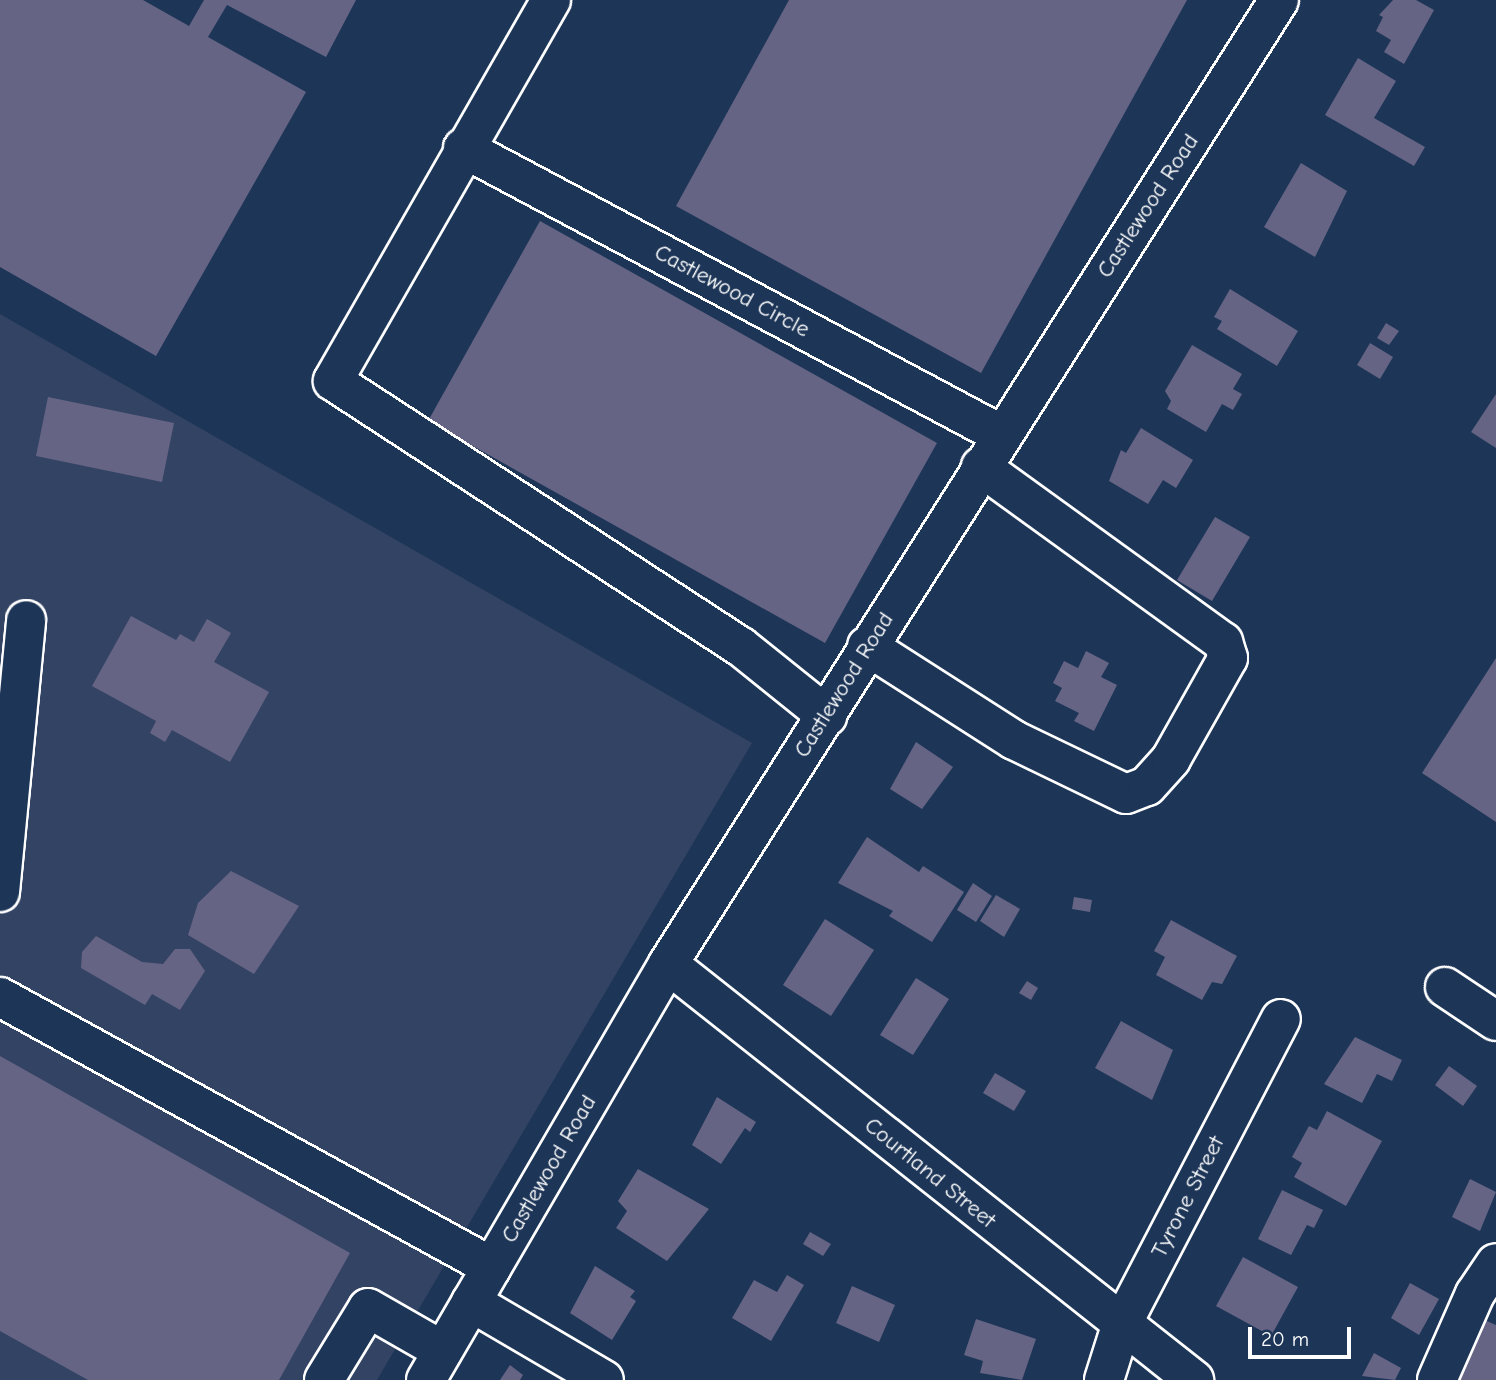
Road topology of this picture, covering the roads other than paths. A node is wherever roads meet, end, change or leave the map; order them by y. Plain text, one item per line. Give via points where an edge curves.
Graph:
1 (551, 0) edge
2 (1279, 0) edge
3 (463, 148) junction
4 (1002, 435) junction
5 (981, 467) junction
6 (26, 620) dead end
7 (867, 646) junction
8 (827, 716) junction
9 (0, 892) edge
10 (668, 964) junction
11 (1445, 987) dead end
12 (0, 997) edge
13 (1281, 1019) dead end
14 (1496, 1021) edge
15 (1496, 1263) edge
16 (492, 1267) junction
17 (471, 1302) junction
18 (1121, 1326) junction
19 (434, 1366) edge
20 (324, 1380) edge
21 (604, 1380) edge
22 (1104, 1380) edge
23 (1194, 1380) edge
24 (1437, 1380) edge

1 - 3 street
2 - 4 street, Castlewood Road
3 - 4 street, Castlewood Circle
3 - 8 street via 333,381 740,646
4 - 5 street, Castlewood Road
5 - 7 street, Castlewood Road
5 - 7 street via 1223,642 1228,658 1171,759 1147,786 1126,794 1014,740
6 - 9 street
7 - 8 street, Castlewood Road
8 - 10 street, Castlewood Road
10 - 16 street, Castlewood Road
10 - 18 street, Courtland Street
11 - 14 street
12 - 16 street
13 - 18 street, Tyrone Street
15 - 24 street via 1475,1294
16 - 17 street, Castlewood Road
17 - 19 street, Castlewood Road
17 - 21 street
18 - 22 street, Tyrone Street
18 - 23 street, Courtland Street
19 - 20 street via 368,1308

